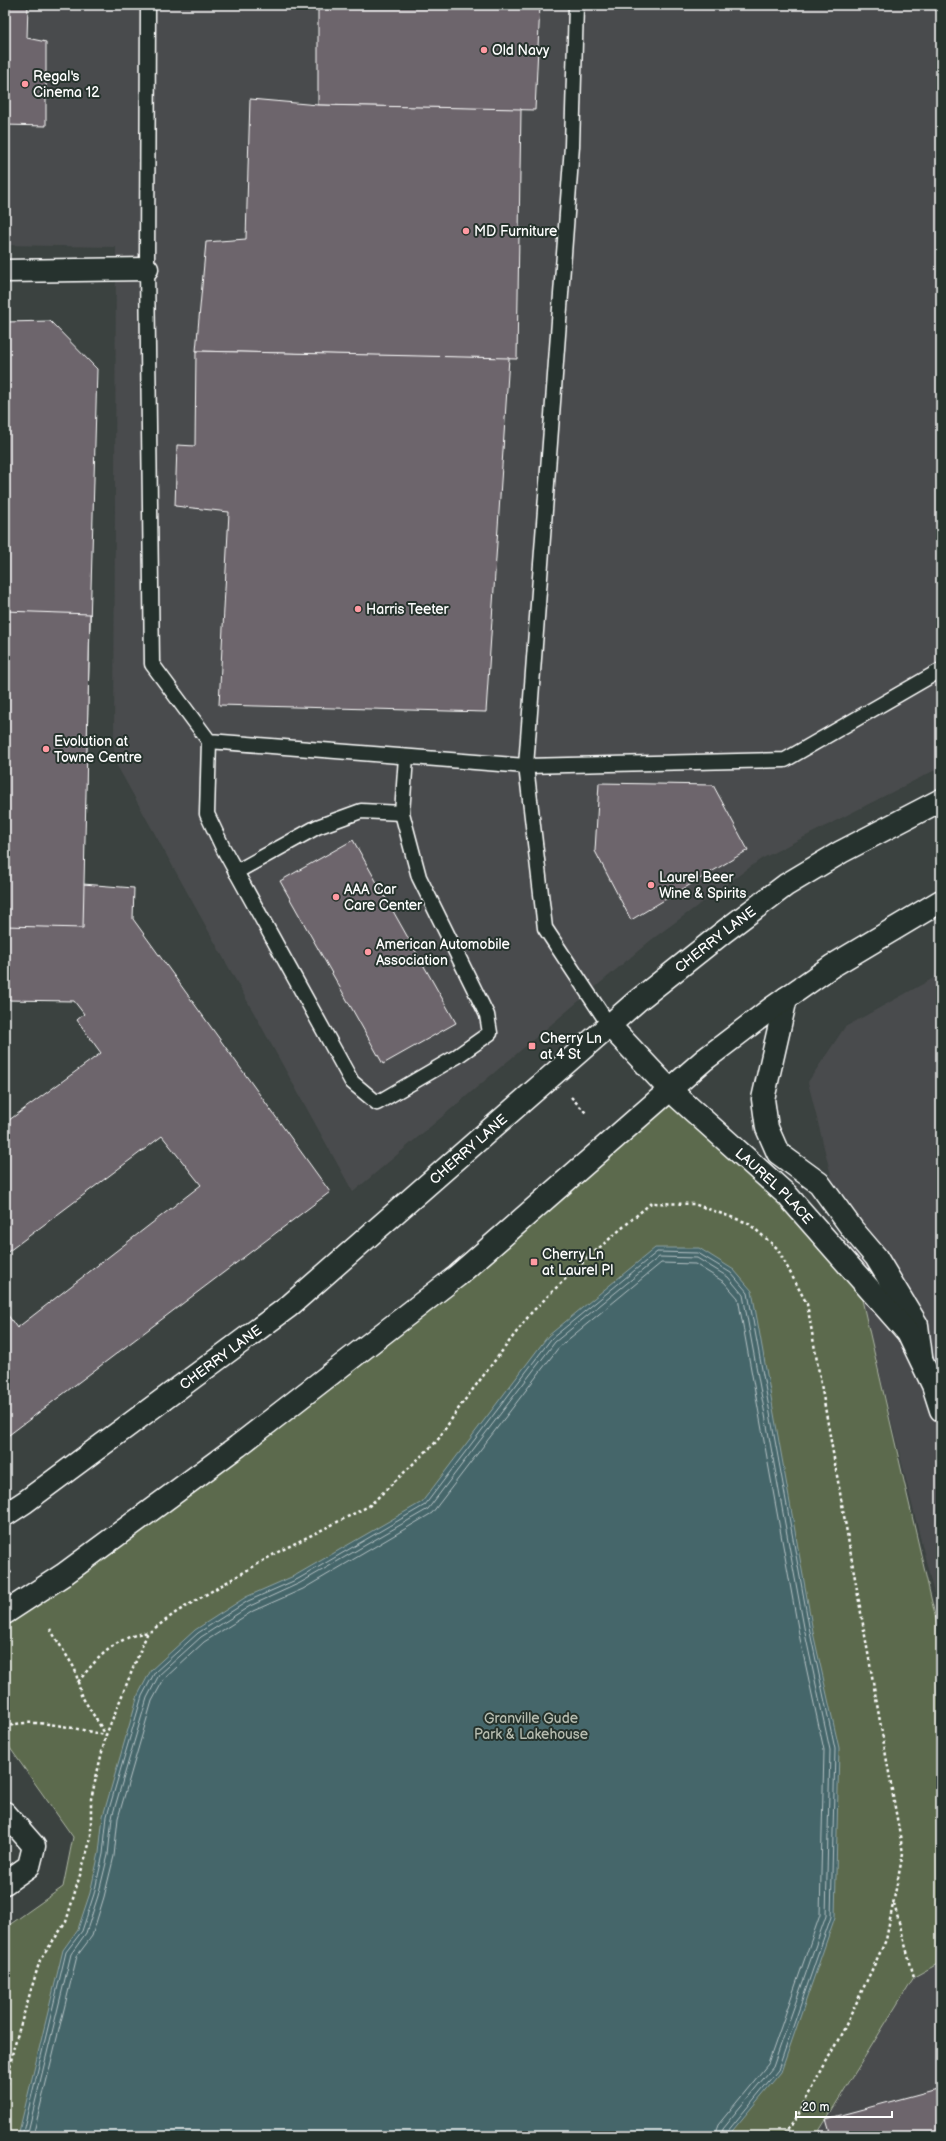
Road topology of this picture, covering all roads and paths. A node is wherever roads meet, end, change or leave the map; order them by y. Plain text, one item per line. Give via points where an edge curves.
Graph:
1 (148, 5) edge
2 (576, 5) edge
3 (146, 269) junction
4 (5, 271) edge
5 (941, 670) edge
6 (209, 741) junction
7 (406, 757) junction
8 (526, 766) junction
9 (941, 800) edge
10 (402, 813) junction
11 (236, 872) junction
12 (941, 901) edge
13 (786, 998) junction
14 (609, 1025) junction
15 (670, 1090) junction
16 (571, 1097) dead end
17 (587, 1114) dead end
18 (922, 1362) junction
19 (941, 1410) edge
20 (5, 1515) edge
21 (6, 1566) dead end
22 (15, 1580) dead end
23 (5, 1613) edge
24 (50, 1629) dead end
25 (150, 1632) junction
26 (78, 1683) junction
27 (5, 1728) edge
28 (106, 1735) junction
29 (5, 1813) edge
30 (5, 1883) edge
31 (893, 1901) junction
32 (914, 1977) dead end
33 (5, 2096) edge
34 (782, 2136) edge

1 - 3 lane
2 - 8 lane via 572,146
3 - 4 main road
3 - 6 lane via 152,664
5 - 8 lane via 785,760
6 - 7 lane
6 - 11 lane via 207,814
7 - 8 lane
7 - 10 lane
8 - 14 lane via 545,928
9 - 14 main road, CHERRY LANE via 841,852 786,885 724,931
10 - 11 lane via 361,811 317,827
10 - 11 lane via 419,877 487,1015 490,1033 456,1057 377,1104 352,1082
12 - 13 main road via 832,966
13 - 15 main road via 704,1060
13 - 18 main road, LAUREL PLACE via 763,1099 767,1128 778,1153 819,1183 876,1257 917,1325
14 - 15 main road, LAUREL PLACE
14 - 20 main road, CHERRY LANE via 288,1307
15 - 18 main road, LAUREL PLACE via 787,1195 908,1333
15 - 23 main road via 457,1276 238,1446 63,1575
16 - 17 path
18 - 19 main road, LAUREL PLACE
21 - 22 path
24 - 26 path via 75,1669
25 - 26 path via 119,1640 97,1658
25 - 28 path
25 - 31 path via 178,1611 278,1552 369,1506 437,1441 508,1344 558,1284 651,1203 694,1204 748,1223 777,1248 807,1304 903,1852
26 - 28 path via 81,1695
27 - 28 path via 33,1723 60,1725
28 - 33 path via 91,1799 91,1838 66,1922 40,1960 13,2050
29 - 30 main road via 34,1846 29,1866
31 - 32 path
31 - 34 path via 883,1947 840,2036 793,2123

